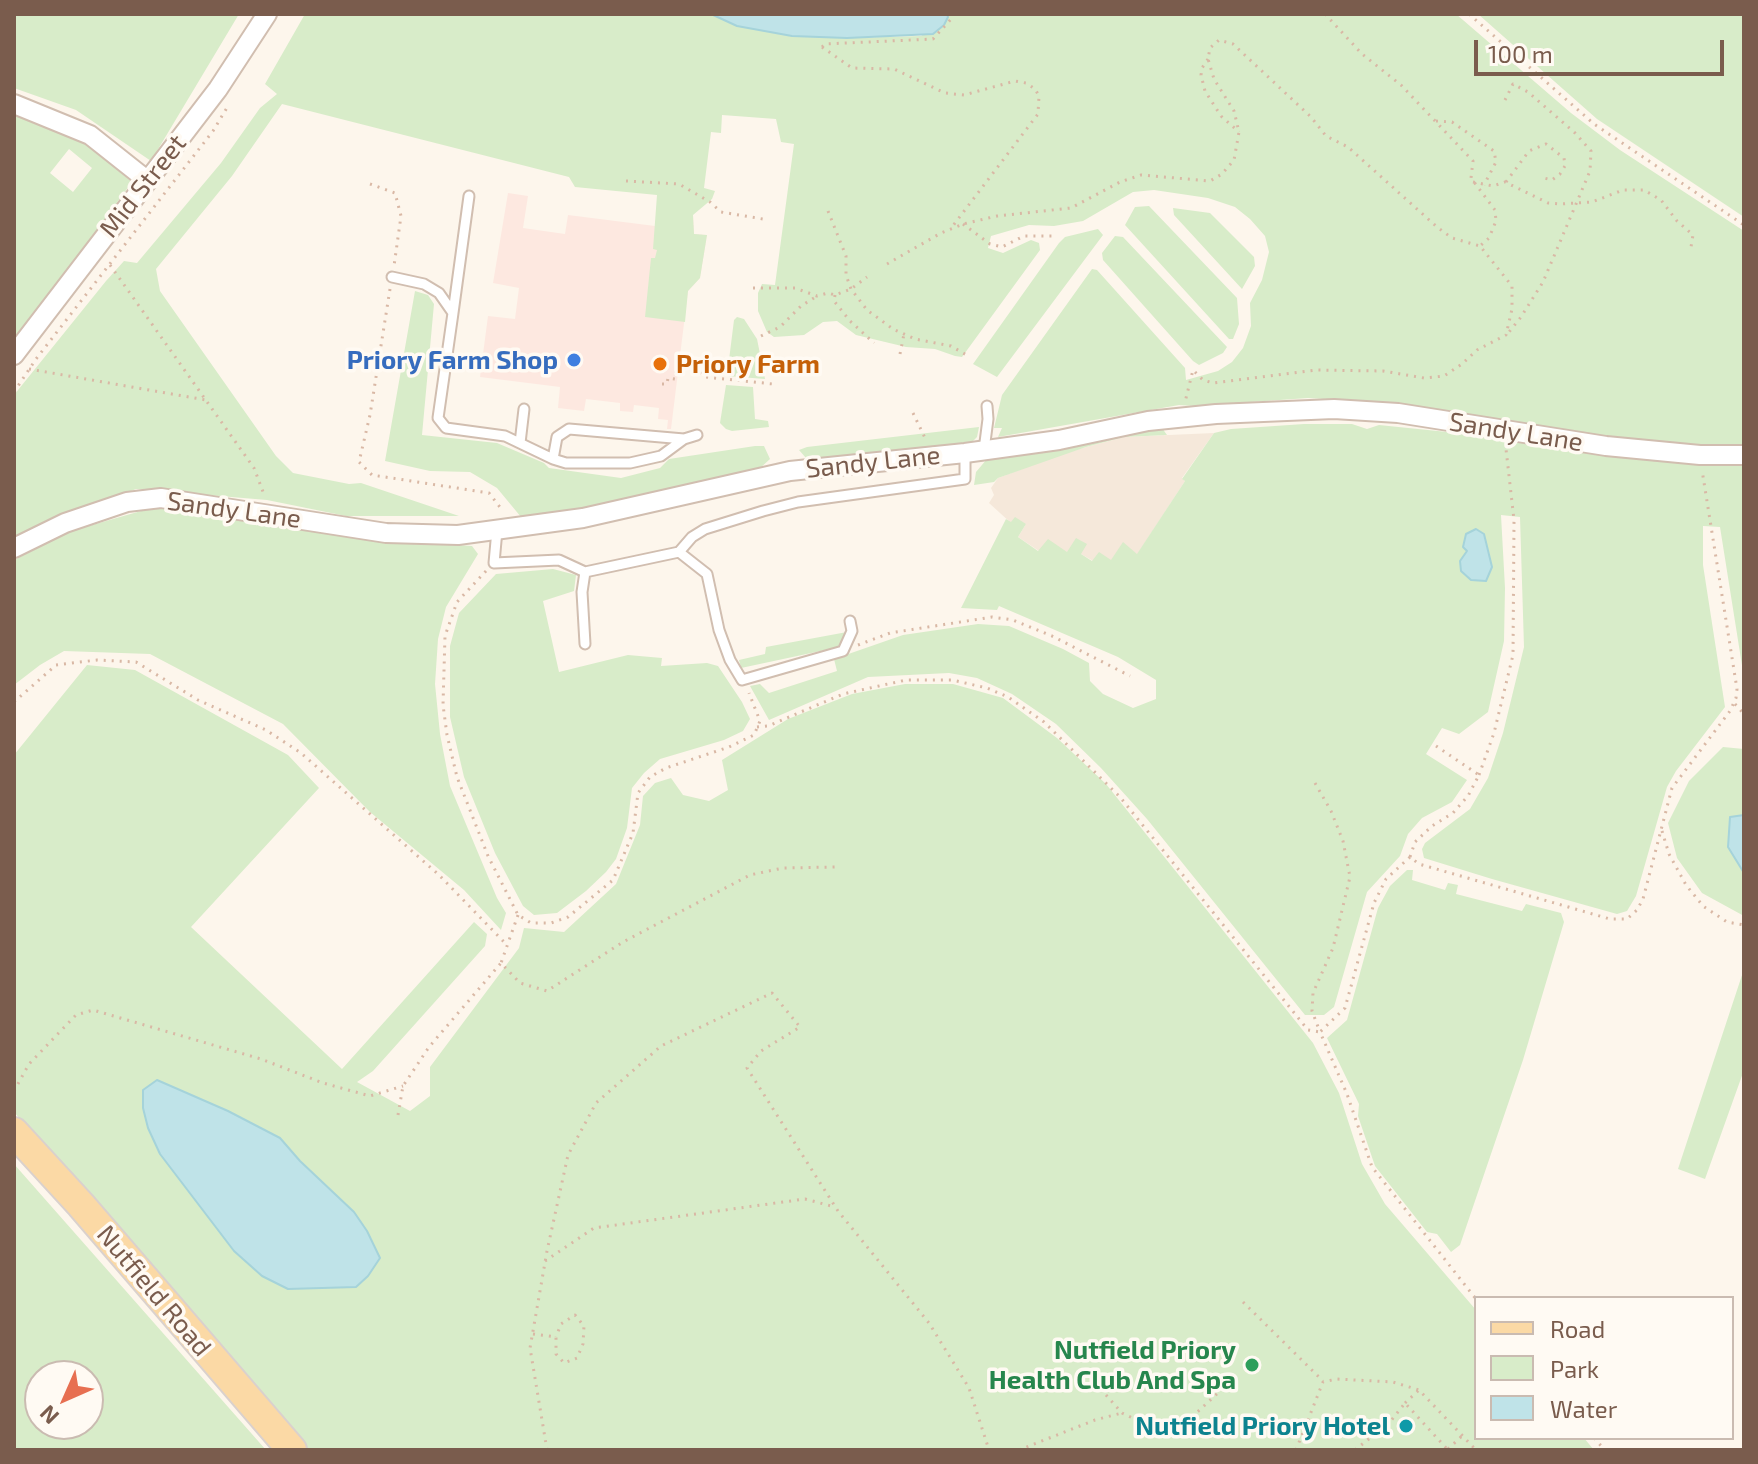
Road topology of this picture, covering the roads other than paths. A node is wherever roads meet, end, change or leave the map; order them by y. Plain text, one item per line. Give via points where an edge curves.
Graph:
1 (267, 14) edge
2 (14, 104) edge
3 (148, 181) junction
4 (469, 196) dead end
5 (392, 277) road end
6 (453, 313) junction
7 (14, 355) edge
8 (987, 406) dead end
9 (524, 409) dead end
10 (697, 435) dead end
11 (684, 439) junction
12 (520, 443) junction
13 (974, 451) junction
14 (1744, 455) edge
15 (553, 459) junction
16 (497, 530) junction
17 (14, 548) edge
18 (679, 552) junction
19 (585, 572) junction
20 (850, 621) dead end
21 (585, 644) dead end
22 (14, 1132) edge
23 (292, 1450) edge

1 - 3 street, Mid Street
2 - 3 street via 90,135
3 - 7 street, Mid Street
4 - 6 lane
5 - 6 lane via 424,284 439,293
6 - 12 lane via 438,418 446,428
8 - 13 lane via 988,419
9 - 12 lane
10 - 11 lane
11 - 15 lane via 661,456 630,463
11 - 15 lane via 569,429 557,437
12 - 15 lane
13 - 14 street, Sandy Lane via 1148,421 1334,409 1444,419 1606,446
13 - 16 street, Sandy Lane via 790,471 583,518
13 - 18 lane via 965,479 798,502 705,529
16 - 17 street, Sandy Lane via 386,533 161,498 127,502 65,523
16 - 19 lane via 494,563 559,560
18 - 19 lane
18 - 20 lane via 707,574 719,630 742,680 843,651 852,631
19 - 21 lane
22 - 23 main road, Nutfield Road

